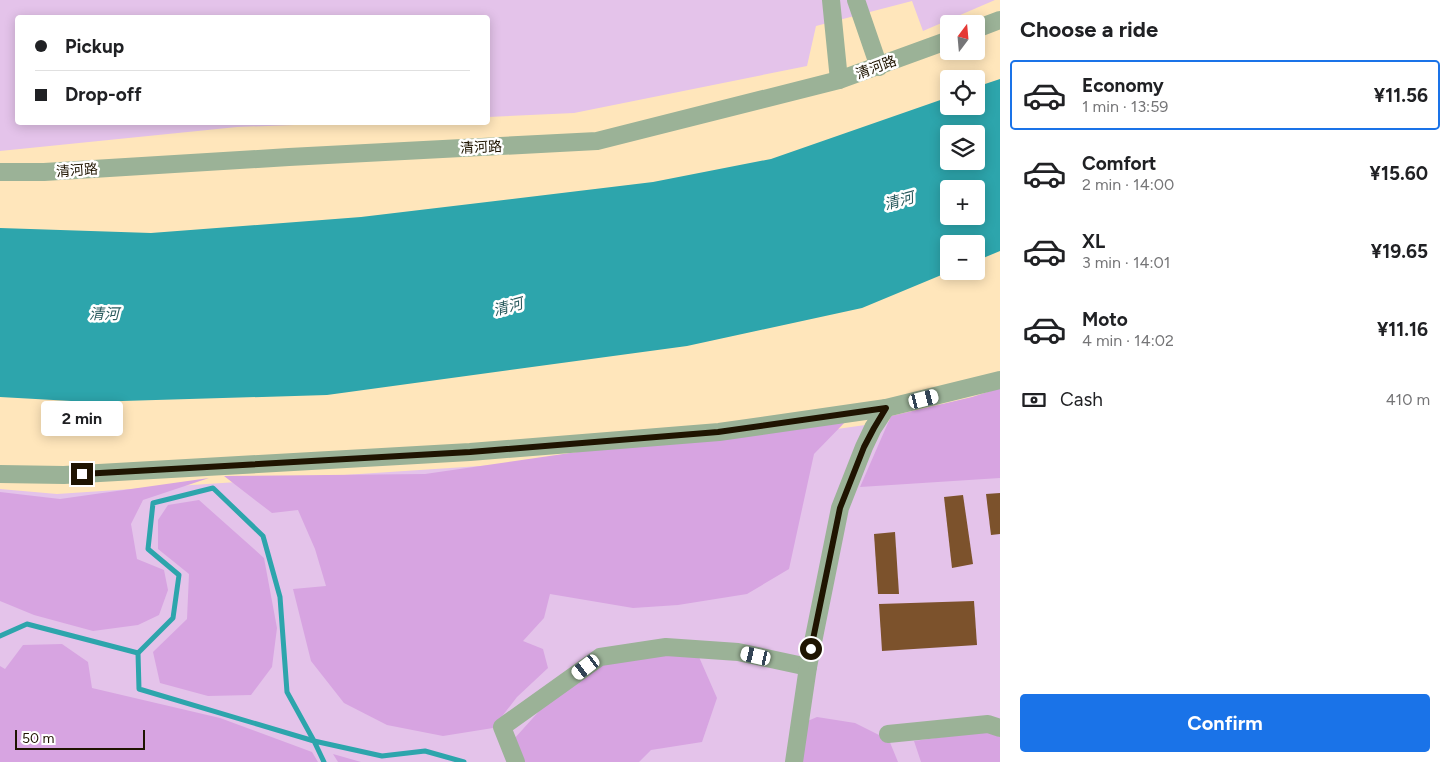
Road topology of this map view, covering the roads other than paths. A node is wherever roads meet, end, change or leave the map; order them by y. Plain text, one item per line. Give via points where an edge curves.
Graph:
1 (832, 0) edge
2 (856, 0) edge
3 (1000, 20) edge
4 (985, 26) edge
5 (940, 43) edge
6 (879, 67) junction
7 (839, 80) junction
8 (0, 172) edge
9 (1000, 380) edge
10 (886, 408) junction
11 (0, 474) edge
12 (808, 667) junction
13 (1000, 728) edge
14 (888, 734) dead end
15 (516, 762) edge
16 (794, 762) edge

1 - 7 street
2 - 6 street
3 - 4 street
5 - 6 street, 清河路
6 - 7 street, 清河路
7 - 8 street, 清河路 via 597,141
9 - 10 street
10 - 11 street via 718,432 470,452 64,475
10 - 12 street via 864,447 840,508
12 - 15 street via 738,652 666,647 600,657 502,727
12 - 16 street
13 - 14 street via 988,724

